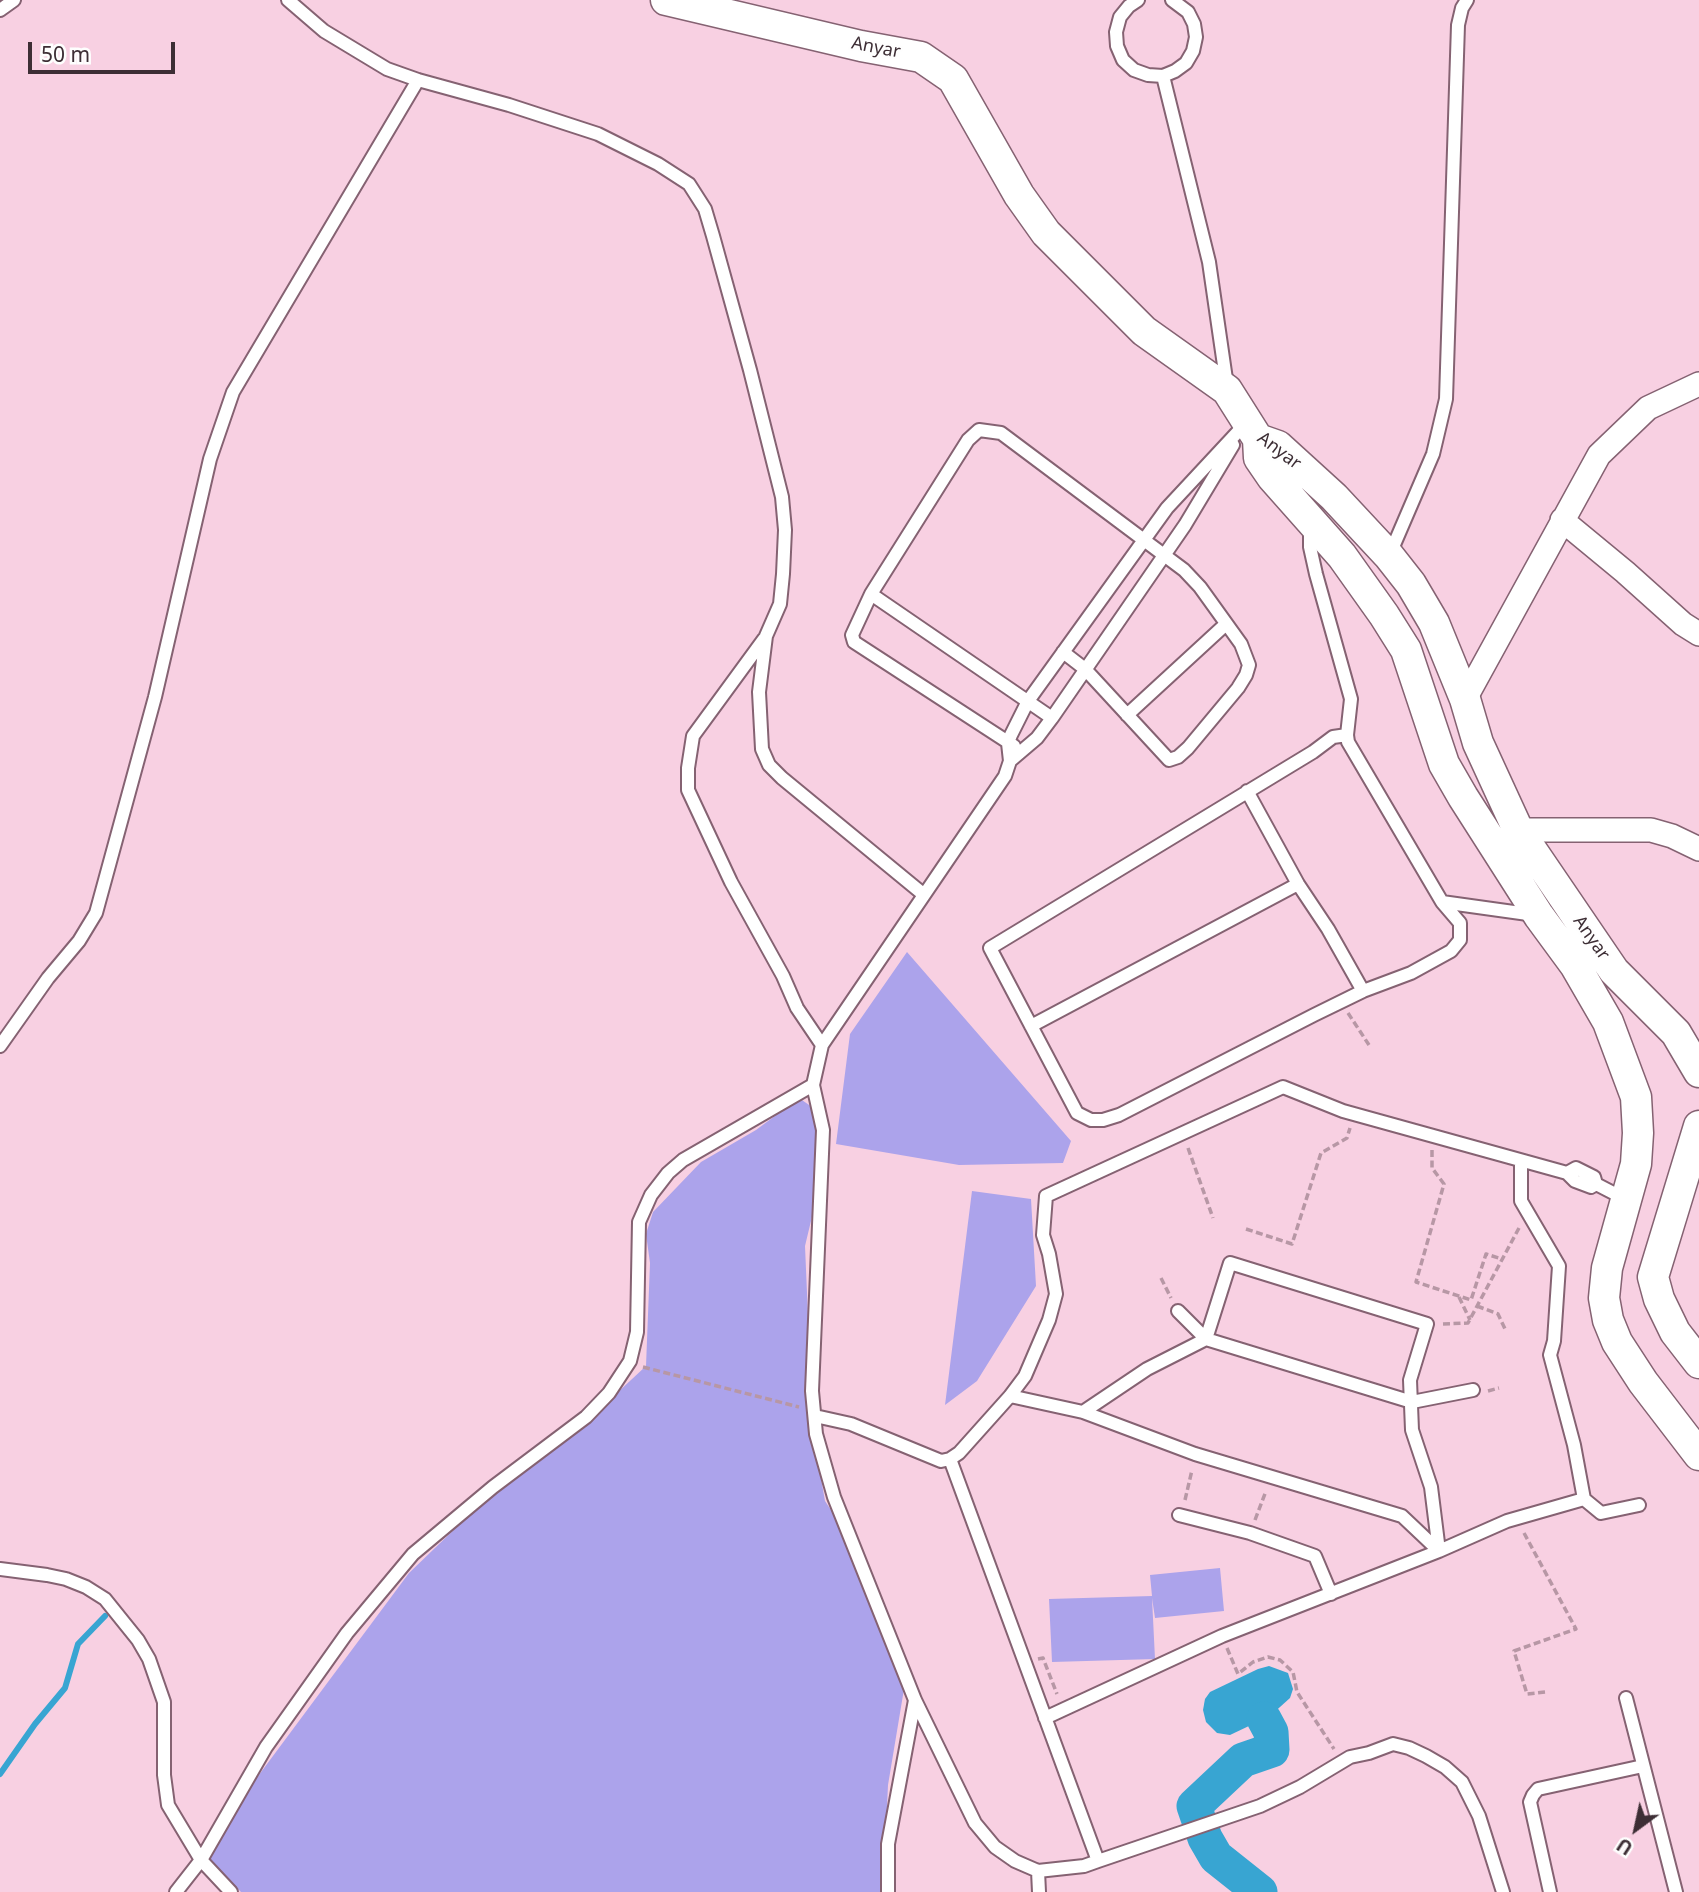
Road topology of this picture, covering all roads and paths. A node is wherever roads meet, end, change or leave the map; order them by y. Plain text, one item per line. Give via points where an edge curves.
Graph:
1 (14, 0) edge
2 (288, 0) edge
3 (666, 0) edge
4 (1172, 0) edge
5 (1467, 0) edge
6 (1131, 2) edge
7 (0, 10) edge
8 (1163, 76) junction
9 (418, 80) junction
10 (1699, 384) edge
11 (1227, 390) junction
12 (1255, 439) junction
13 (1562, 520) junction
14 (1310, 521) junction
15 (1143, 540) junction
16 (1163, 554) junction
17 (1389, 556) junction
18 (871, 594) junction
19 (1226, 624) junction
20 (1699, 634) edge
21 (766, 636) junction
22 (1063, 652) junction
23 (1085, 669) junction
24 (1465, 699) junction
25 (1028, 701) junction
26 (1127, 715) junction
27 (1052, 718) junction
28 (1347, 735) junction
29 (1008, 743) junction
30 (1023, 752) junction
31 (1010, 761) junction
32 (1247, 792) junction
33 (1518, 830) junction
34 (1699, 849) edge
35 (1297, 884) junction
36 (923, 894) junction
37 (1442, 902) junction
38 (1539, 916) junction
39 (1363, 991) junction
40 (1342, 1002) junction
41 (1031, 1026) junction
42 (822, 1045) junction
43 (1369, 1045) dead end
44 (0, 1046) edge
45 (1699, 1072) edge
46 (813, 1085) junction
47 (1699, 1126) edge
48 (1347, 1138) dead end
49 (1193, 1159) dead end
50 (1521, 1161) junction
51 (1432, 1168) dead end
52 (1627, 1200) junction
53 (1672, 1215) junction
54 (1213, 1218) dead end
55 (1531, 1218) junction
56 (1246, 1229) dead end
57 (1502, 1259) junction
58 (1161, 1278) dead end
59 (1459, 1297) junction
60 (1477, 1306) junction
61 (1178, 1311) joint
62 (1470, 1320) junction
63 (1427, 1324) junction
64 (1506, 1331) dead end
65 (1206, 1339) junction
66 (1699, 1363) edge
67 (628, 1364) junction
68 (1472, 1390) dead end
69 (1010, 1396) junction
70 (1412, 1402) junction
71 (1083, 1412) junction
72 (815, 1413) junction
73 (1699, 1455) edge
74 (950, 1459) junction
75 (1271, 1476) junction
76 (1584, 1499) junction
77 (1639, 1505) dead end
78 (1179, 1515) dead end
79 (1516, 1519) junction
80 (1250, 1533) junction
81 (1439, 1551) junction
82 (0, 1569) edge
83 (1331, 1594) junction
84 (1222, 1636) junction
85 (1546, 1692) dead end
86 (1626, 1698) dead end
87 (915, 1700) junction
88 (1045, 1718) junction
89 (1342, 1762) junction
90 (1643, 1766) junction
91 (201, 1860) junction
92 (1098, 1861) junction
93 (1038, 1871) junction
94 (176, 1892) edge
95 (231, 1892) edge
96 (888, 1892) edge
97 (1039, 1892) edge
98 (1503, 1892) edge
99 (1550, 1892) edge
100 (1676, 1892) edge

1 - 7 lane
2 - 9 lane via 358,52
3 - 11 street, Anyar via 921,57 942,69 960,89 1019,195 1046,233 1144,331
4 - 8 lane via 1188,12 1196,37 1186,62
5 - 17 lane via 1458,25 1446,399 1433,454
6 - 8 lane via 1120,18 1117,46 1134,70
8 - 11 lane via 1209,262
9 - 21 lane via 598,134 689,184 710,227 782,497 785,530 780,604
9 - 44 lane via 233,392 210,459 155,697 96,913
10 - 13 street via 1648,408 1622,431 1599,455
11 - 12 street, Anyar
12 - 14 street, Anyar
12 - 15 lane via 1167,508
12 - 16 lane
12 - 17 street, Anyar via 1283,450 1334,496
13 - 20 street
13 - 24 street
14 - 28 lane via 1310,547 1350,698
14 - 38 street, Anyar via 1342,556 1406,650 1444,764
15 - 16 lane
15 - 18 lane via 1001,433 979,430 968,440
15 - 22 lane
16 - 19 lane via 1200,587
16 - 23 lane
17 - 24 street, Anyar via 1434,623
18 - 25 lane
18 - 29 lane via 852,635 854,642
19 - 26 lane
19 - 26 lane via 1241,644 1249,665 1247,675 1188,748 1172,760 1166,758
21 - 36 lane via 759,692 762,749 769,765
21 - 42 lane via 693,736 688,790 797,1008
22 - 23 lane
22 - 25 lane
23 - 26 lane
23 - 27 lane
24 - 33 street, Anyar via 1478,743
25 - 27 lane
25 - 29 lane
27 - 30 lane
28 - 32 lane via 1333,737
28 - 37 lane
29 - 30 lane
29 - 31 lane
30 - 31 lane
31 - 36 lane via 1005,776
32 - 35 lane
32 - 41 lane via 990,948
33 - 34 street via 1651,830
33 - 45 street, Anyar via 1614,971 1676,1033
35 - 39 lane
35 - 41 lane
36 - 42 lane
37 - 38 lane
37 - 39 lane via 1460,923 1460,940 1451,951
38 - 52 street, Anyar via 1608,1022 1636,1097 1636,1164
39 - 40 lane
40 - 41 lane via 1103,1120 1077,1113
40 - 43 path
42 - 46 lane
46 - 67 lane via 683,1160 651,1195 639,1222 637,1332
46 - 72 lane via 823,1130 812,1391
47 - 53 street
48 - 56 path via 1321,1153 1292,1244
49 - 54 path
50 - 52 lane via 1567,1173 1575,1181 1591,1187 1596,1184
50 - 55 lane via 1521,1201
50 - 69 lane via 1343,1111 1283,1087 1230,1110 1046,1196 1043,1235 1056,1294 1036,1352
51 - 59 path via 1444,1184 1416,1282
52 - 53 street
52 - 73 street, Anyar via 1607,1268 1604,1298 1608,1320 1643,1382
53 - 66 street via 1653,1277 1675,1332
55 - 57 path via 1521,1225
55 - 76 lane via 1559,1266 1550,1355
57 - 59 path via 1486,1254 1471,1300
57 - 60 path
58 - 61 path
59 - 62 path
60 - 62 path
60 - 64 path via 1499,1314
61 - 65 lane
62 - 63 path
63 - 65 lane via 1230,1263
63 - 70 lane via 1410,1380
65 - 70 lane
65 - 71 lane via 1147,1369
67 - 72 path
67 - 91 lane via 586,1417 413,1554 347,1633 266,1747
68 - 70 lane
69 - 71 lane
69 - 74 lane
70 - 81 lane via 1412,1430 1431,1486
71 - 75 lane via 1195,1454
72 - 74 lane via 940,1461
72 - 87 lane via 816,1434 834,1497
74 - 88 lane
75 - 80 path
75 - 81 lane via 1402,1516
76 - 77 lane via 1601,1513
76 - 79 lane
78 - 80 lane
79 - 81 lane
79 - 85 path via 1576,1629 1514,1651 1527,1694
80 - 83 lane via 1315,1556
81 - 83 lane
82 - 91 lane via 47,1575 86,1587 105,1599 138,1640 164,1702 168,1805
83 - 84 lane
84 - 88 lane
84 - 89 path via 1238,1674 1268,1657 1280,1660 1293,1672 1297,1692
86 - 90 lane
87 - 93 lane via 975,1823 995,1847
87 - 96 lane via 888,1843
88 - 92 lane
89 - 92 lane via 1260,1805
89 - 98 lane via 1393,1744 1445,1767 1462,1782 1479,1816
90 - 99 lane via 1538,1789 1533,1795 1530,1802
90 - 100 lane
91 - 94 lane
91 - 95 lane
92 - 93 lane
93 - 97 lane

